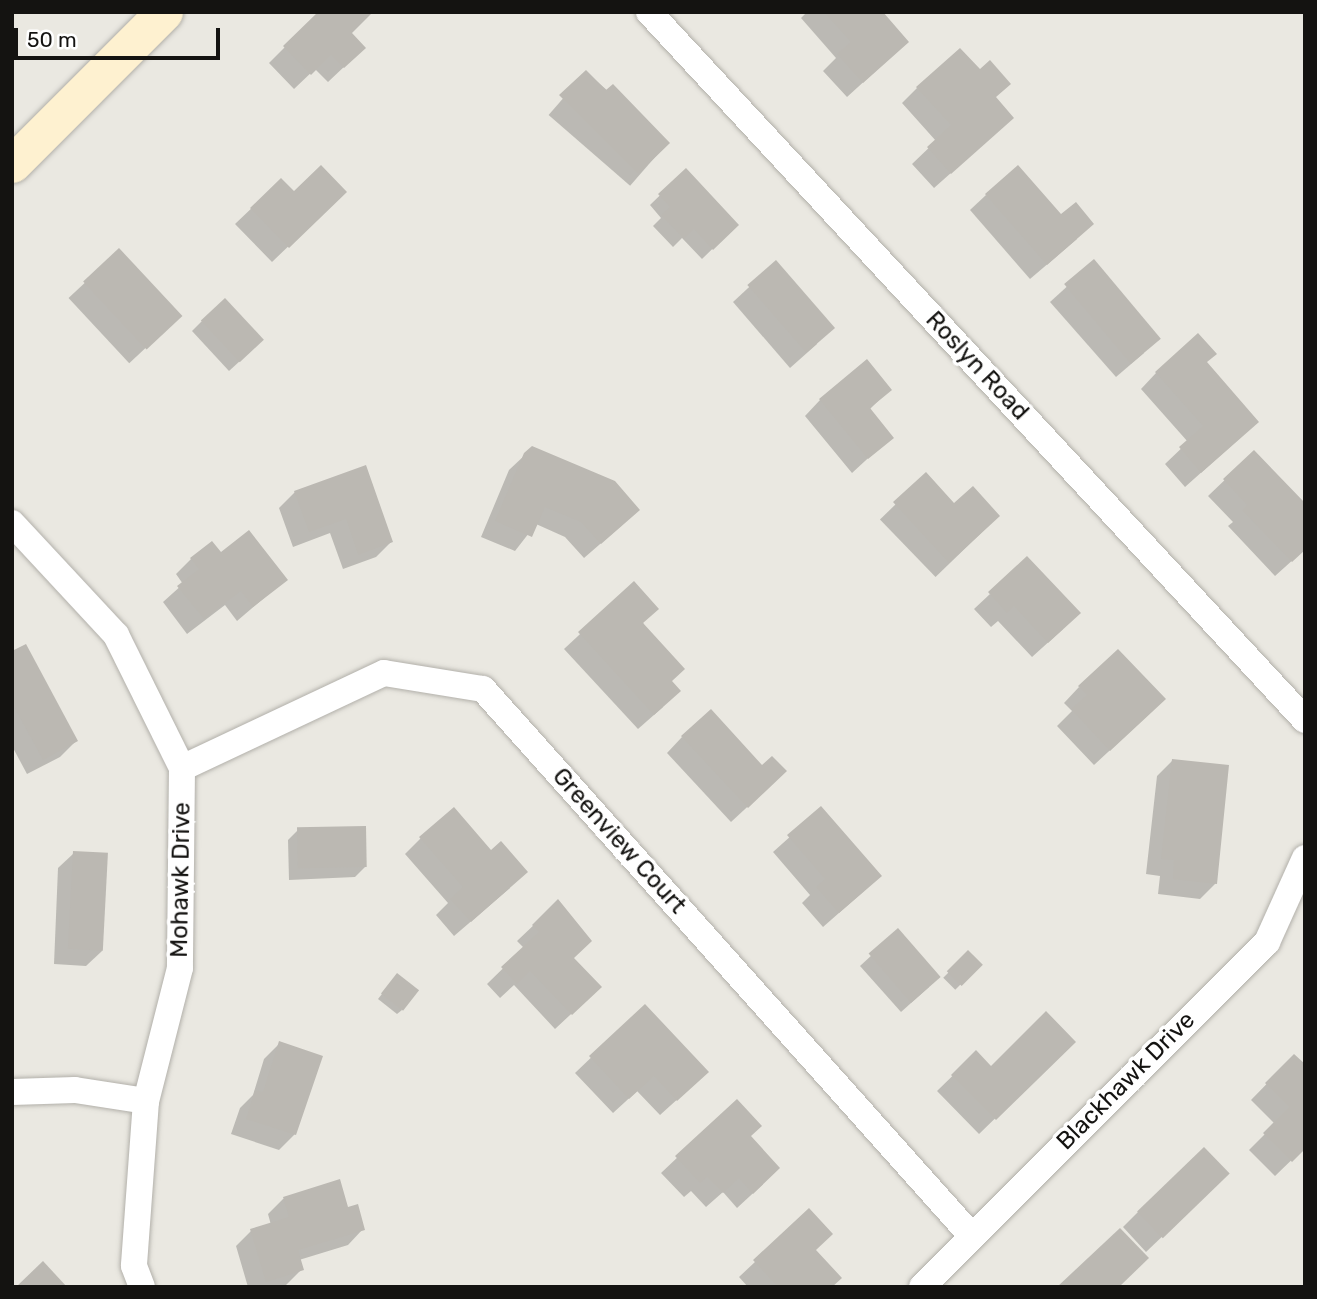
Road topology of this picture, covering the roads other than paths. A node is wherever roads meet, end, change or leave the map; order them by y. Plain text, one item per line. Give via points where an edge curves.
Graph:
1 (164, 12) edge
2 (649, 12) edge
3 (12, 164) edge
4 (12, 523) edge
5 (1305, 720) edge
6 (182, 768) junction
7 (1305, 858) edge
8 (12, 1092) edge
9 (146, 1101) junction
10 (970, 1234) junction
11 (142, 1287) edge
12 (922, 1287) edge

1 - 3 main road
2 - 5 street, Roslyn Road
4 - 6 street, Mohawk Drive via 116,635
6 - 9 street, Mohawk Drive via 180,968
6 - 10 street, Greenview Court via 384,673 483,689
7 - 10 street, Blackhawk Drive via 1266,942
8 - 9 street via 75,1090
9 - 11 street, Mohawk Drive via 134,1266
10 - 12 street, Blackhawk Drive

